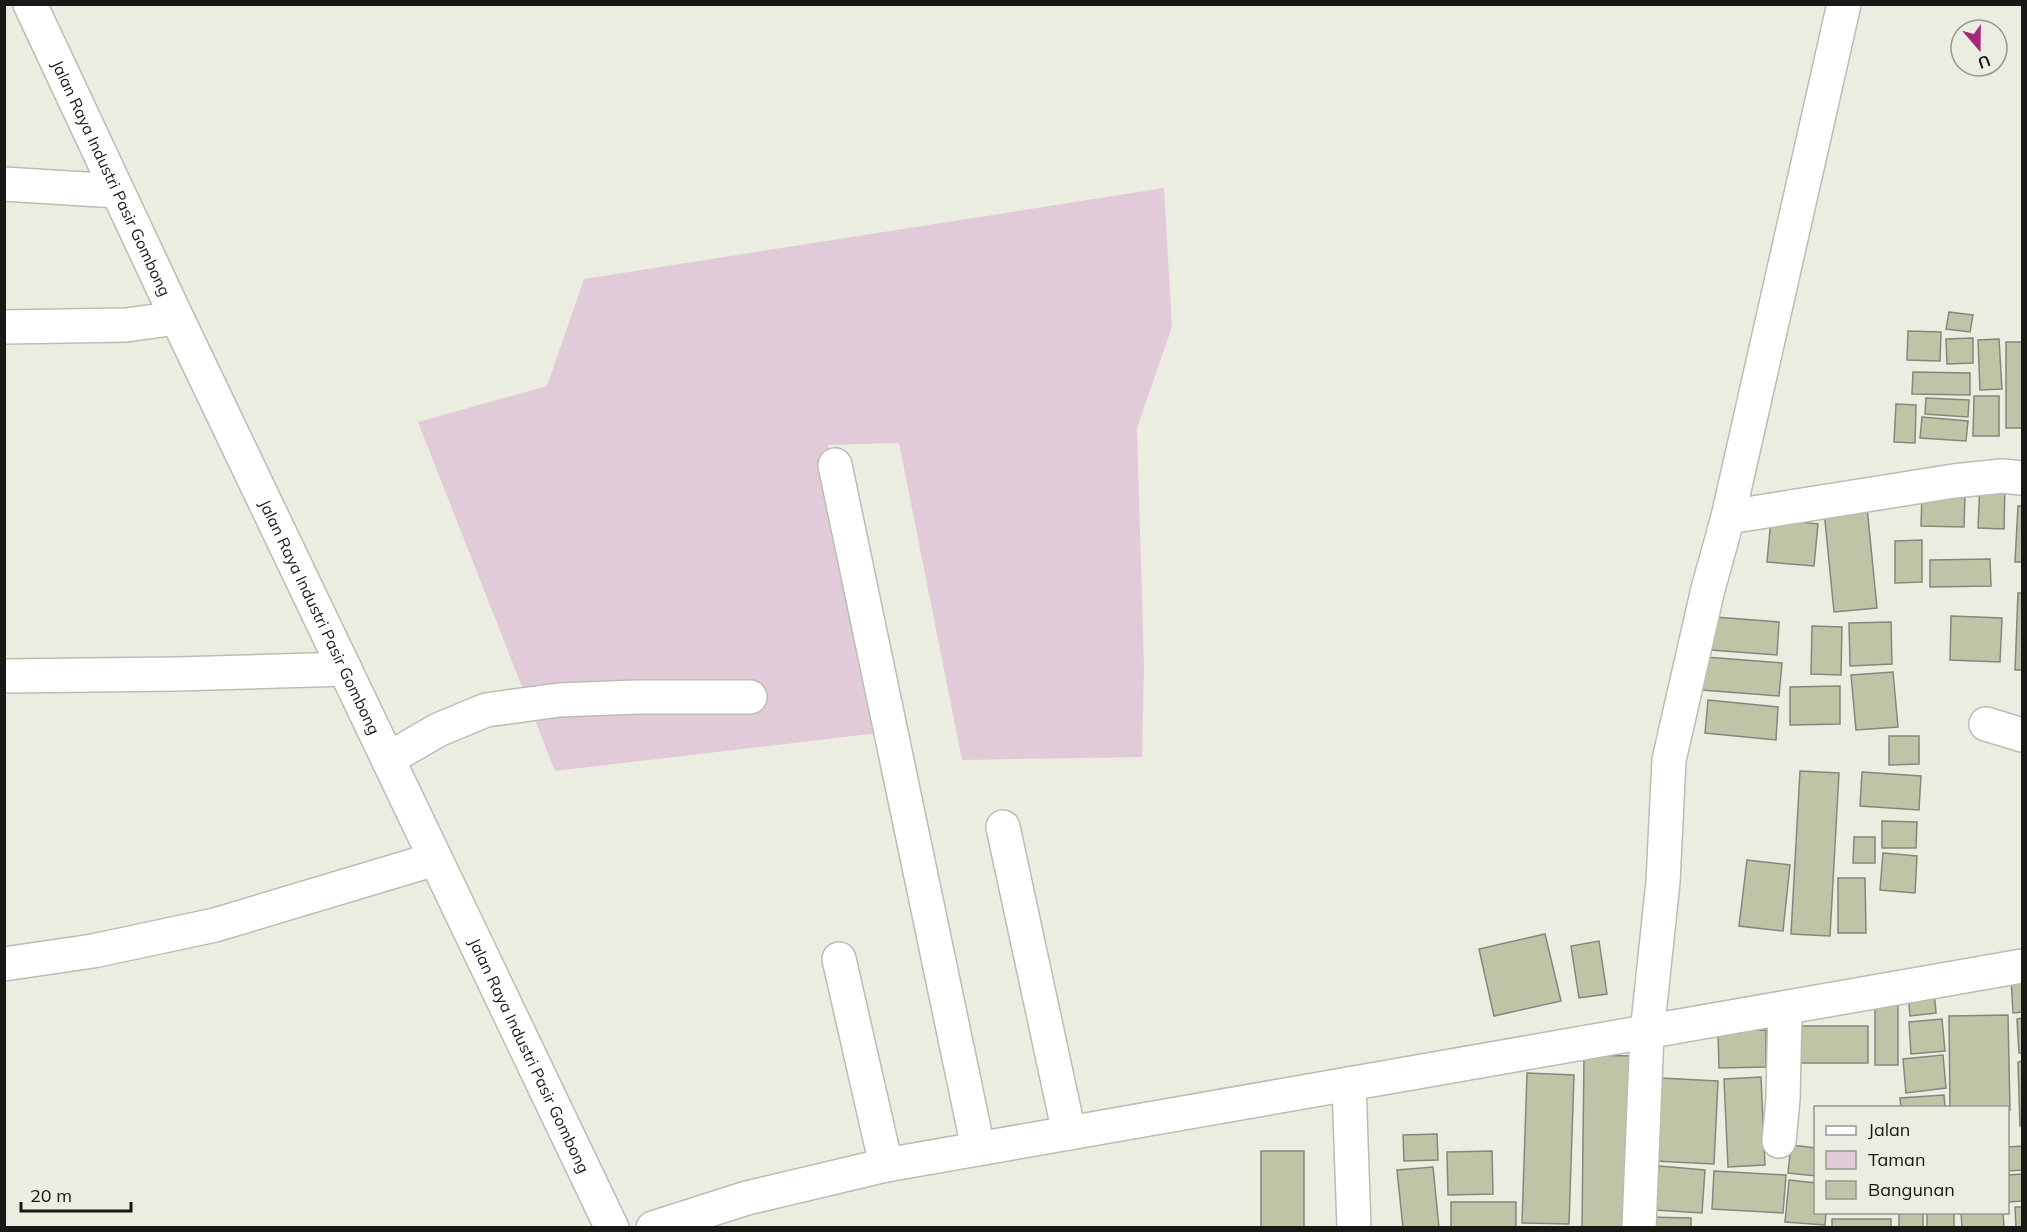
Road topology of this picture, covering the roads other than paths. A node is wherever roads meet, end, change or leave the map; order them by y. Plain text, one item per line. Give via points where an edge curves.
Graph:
1 (30, 4) edge
2 (1844, 4) edge
3 (4, 184) edge
4 (117, 191) junction
5 (177, 318) junction
6 (4, 327) edge
7 (835, 465) dead end
8 (2022, 478) edge
9 (1728, 517) junction
10 (345, 669) junction
11 (4, 676) edge
12 (750, 698) dead end
13 (1986, 724) dead end
14 (2022, 735) edge
15 (388, 759) junction
16 (1003, 827) dead end
17 (435, 858) junction
18 (839, 959) dead end
19 (4, 964) edge
20 (2022, 966) edge
21 (1785, 1009) junction
22 (1647, 1033) junction
23 (1349, 1084) junction
24 (1070, 1133) junction
25 (1779, 1141) dead end
26 (978, 1148) junction
27 (886, 1165) junction
28 (612, 1227) edge
29 (653, 1227) edge
30 (1354, 1227) edge
31 (1639, 1227) edge

1 - 4 street, Jalan Raya Industri Pasir Gombong
2 - 9 street
3 - 4 street
4 - 5 street, Jalan Raya Industri Pasir Gombong
5 - 6 street via 126,325
5 - 10 street, Jalan Raya Industri Pasir Gombong
7 - 26 street
8 - 9 street via 1954,481
9 - 22 street via 1669,760 1663,882
10 - 11 street
10 - 15 street, Jalan Raya Industri Pasir Gombong
12 - 15 street via 559,700 486,710 438,730
13 - 14 street
15 - 17 street, Jalan Raya Industri Pasir Gombong
16 - 24 street
17 - 19 street via 215,925 93,951
17 - 28 street, Jalan Raya Industri Pasir Gombong
18 - 27 street
20 - 21 street
21 - 22 street
21 - 25 street
22 - 23 street
22 - 31 street
23 - 24 street
23 - 30 street
24 - 26 street
26 - 27 street
27 - 29 street via 747,1198

